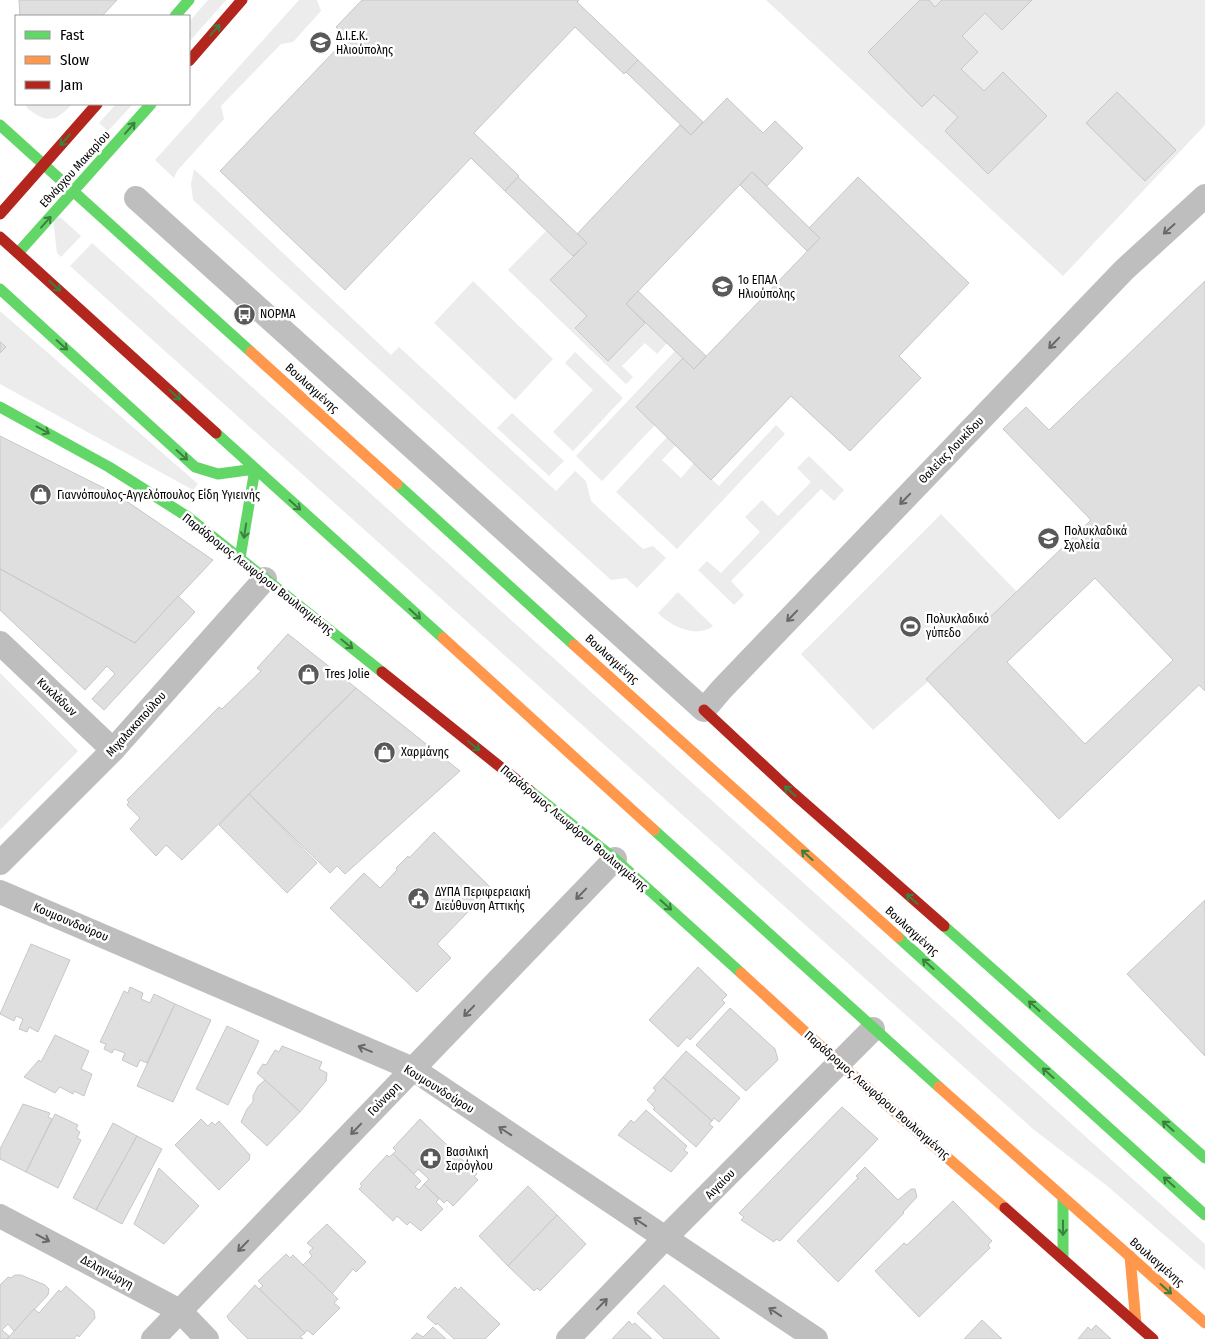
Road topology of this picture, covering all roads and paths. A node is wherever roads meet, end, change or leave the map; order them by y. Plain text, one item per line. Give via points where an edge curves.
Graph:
1 (189, 0) edge
2 (242, 0) edge
3 (176, 15) edge
4 (190, 60) edge
5 (96, 105) edge
6 (150, 105) edge
7 (0, 125) edge
8 (44, 164) junction
9 (74, 191) junction
10 (1205, 196) edge
11 (136, 198) dead end
12 (0, 214) edge
13 (0, 237) edge
14 (18, 253) junction
15 (0, 289) edge
16 (0, 407) edge
17 (255, 469) junction
18 (240, 558) junction
19 (266, 579) junction
20 (0, 644) edge
21 (704, 710) junction
22 (113, 750) junction
23 (614, 859) junction
24 (0, 863) edge
25 (0, 892) edge
26 (873, 1030) junction
27 (839, 1063) junction
28 (413, 1070) junction
29 (1205, 1158) edge
30 (1064, 1199) junction
31 (1205, 1215) edge
32 (0, 1216) edge
33 (665, 1238) junction
34 (1130, 1256) junction
35 (1063, 1258) junction
36 (180, 1311) junction
37 (1205, 1323) edge
38 (1136, 1324) junction
39 (153, 1339) edge
40 (208, 1339) edge
41 (568, 1339) edge
42 (816, 1339) edge
43 (1153, 1339) edge

1 - 3 main road
4 -> 2 main road
5 -> 8 main road
9 -> 6 main road, Εθνάρχου Μακαρίου
7 - 8 main road, Βουλιαγμένης
8 - 9 main road, Βουλιαγμένης
8 - 12 main road
14 -> 9 main road, Εθνάρχου Μακαρίου
31 -> 9 main road, Βουλιαγμένης
10 -> 21 street, Θαλείας Λουκίδου via 1124,270
11 - 21 street
13 - 14 main road, Βουλιαγμένης
14 -> 17 main road, Βουλιαγμένης
15 -> 17 main road via 195,467 221,475
16 -> 18 main road, Παράδρομος Λεωφόρου Βουλιαγμένης via 150,492
17 -> 18 main road
17 -> 26 main road, Βουλιαγμένης
18 - 19 main road, Παράδρομος Λεωφόρου Βουλιαγμένης
19 - 22 street, Μιχαλακοπούλου
19 -> 23 main road, Παράδρομος Λεωφόρου Βουλιαγμένης
20 - 22 street, Κυκλάδων
29 -> 21 main road via 793,793
22 - 24 street, Μιχαλακοπούλου
23 -> 27 main road, Παράδρομος Λεωφόρου Βουλιαγμένης
23 -> 28 street, Γούναρη
28 -> 25 street, Κουμουνδούρου
26 - 27 street, Αιγαίου
26 - 30 main road, Βουλιαγμένης
27 - 33 street, Αιγαίου
27 - 35 main road, Παράδρομος Λεωφόρου Βουλιαγμένης
33 -> 28 street, Κουμουνδούρου
28 -> 36 street, Γούναρη
30 - 34 main road, Βουλιαγμένης
30 -> 35 main road
32 -> 36 street, Δεληγιώργη
41 -> 33 street, Αιγαίου
42 -> 33 street, Κουμουνδούρου
34 -> 37 main road, Βουλιαγμένης
34 - 38 main road
35 - 38 main road, Παράδρομος Λεωφόρου Βουλιαγμένης
36 - 39 street, Γούναρη
36 - 40 street, Δεληγιώργη
38 - 43 main road, Παράδρομος Λεωφόρου Βουλιαγμένης

